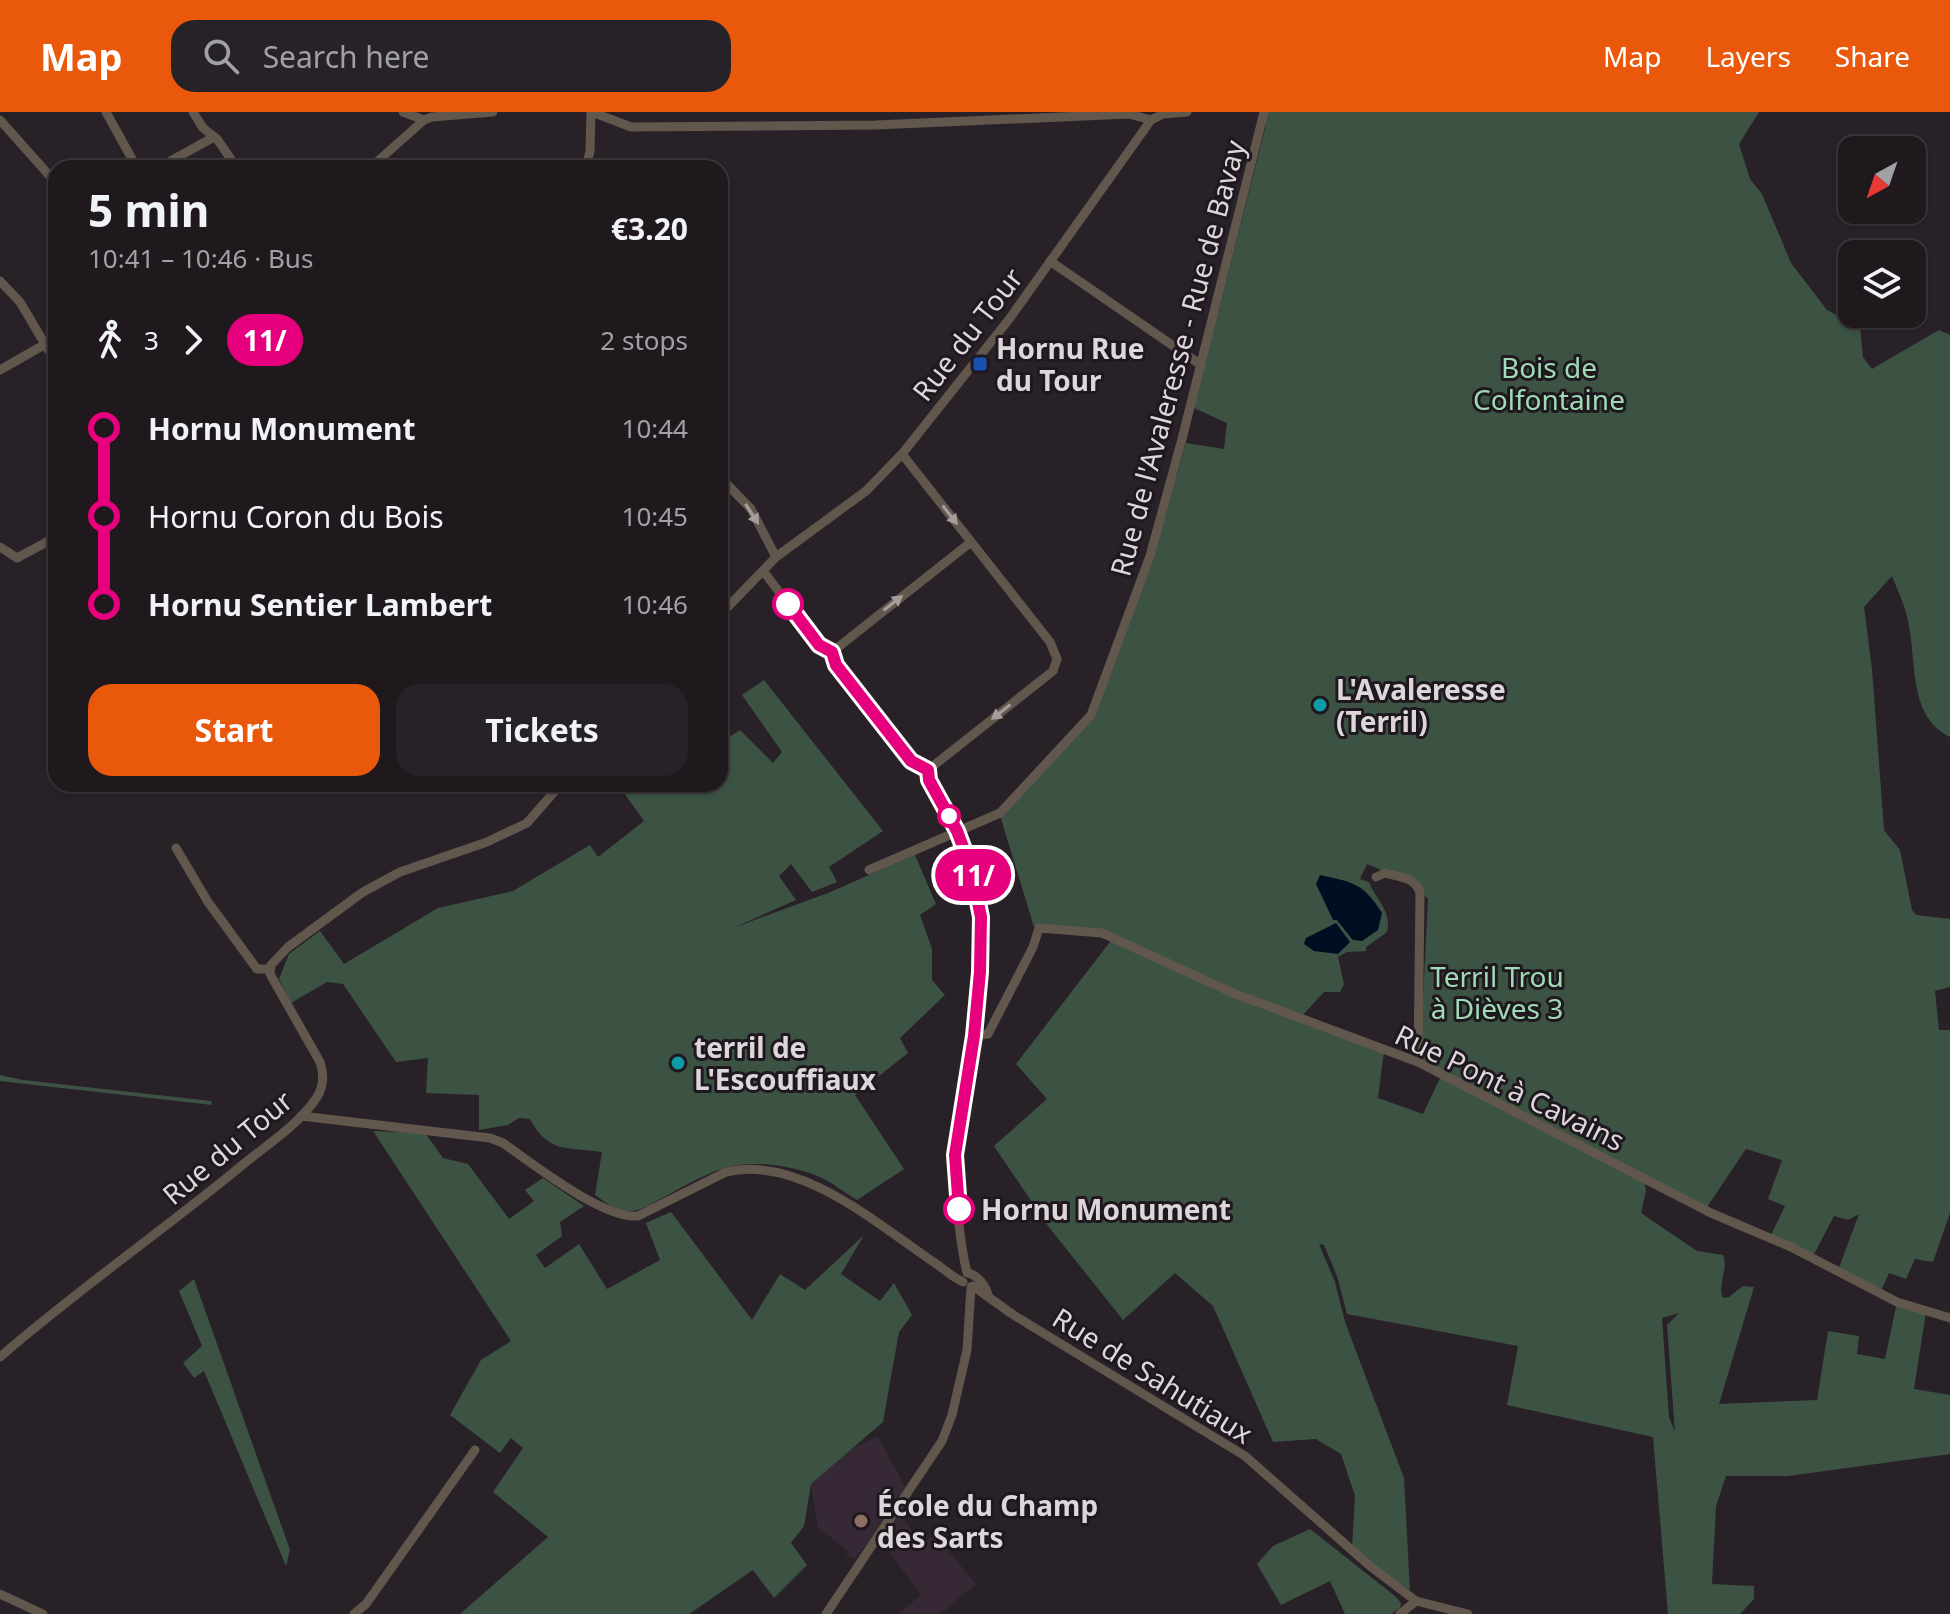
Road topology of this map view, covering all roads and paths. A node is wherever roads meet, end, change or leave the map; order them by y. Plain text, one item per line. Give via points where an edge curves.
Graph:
1 (106, 112) edge
2 (193, 112) edge
3 (403, 112) edge
4 (493, 112) edge
5 (592, 112) edge
6 (1187, 112) edge
7 (1264, 112) edge
8 (0, 120) edge
9 (424, 120) junction
10 (1151, 120) junction
11 (214, 137) junction
12 (133, 160) edge
13 (172, 160) edge
14 (231, 160) edge
15 (379, 160) edge
16 (588, 160) edge
17 (48, 174) edge
18 (1050, 261) junction
19 (0, 281) edge
20 (46, 344) junction
21 (48, 348) edge
22 (1201, 365) junction
23 (0, 370) edge
24 (902, 454) junction
25 (728, 485) edge
26 (48, 541) edge
27 (971, 542) junction
28 (0, 547) edge
29 (776, 557) junction
30 (764, 572) junction
31 (728, 607) edge
32 (832, 652) junction
33 (928, 770) junction
34 (554, 792) edge
35 (957, 831) junction
36 (176, 848) dead end
37 (869, 870) dead end
38 (1376, 877) dead end
39 (269, 969) junction
40 (974, 1036) junction
41 (1418, 1062) junction
42 (301, 1116) junction
43 (963, 1252) junction
44 (950, 1270) junction
45 (969, 1281) junction
46 (987, 1294) junction
47 (970, 1302) junction
48 (1950, 1318) edge
49 (0, 1357) edge
50 (475, 1450) dead end
51 (0, 1594) edge
52 (1416, 1601) junction
53 (43, 1614) edge
54 (354, 1614) edge
55 (826, 1614) edge
56 (1400, 1614) edge
57 (1468, 1614) edge

1 - 12 street
2 - 11 street
3 - 9 street
4 - 9 street
5 - 10 street via 631,127 876,125 1129,114
5 - 16 street
6 - 10 street
7 - 22 street, Rue de l'Avaleresse - Rue de Bavay
8 - 17 street
9 - 15 street
10 - 18 street, Rue du Tour
11 - 13 street
11 - 14 street
18 - 22 street
18 - 24 street, Rue du Tour
19 - 20 street
20 - 21 street
20 - 23 street
22 - 35 street, Rue de l'Avaleresse - Rue de Bavay via 1150,556 1091,715 1000,813
24 -> 27 street
24 - 29 street, Rue du Tour via 866,491
25 -> 29 street via 751,509
26 - 28 street via 17,558
32 -> 27 street
27 -> 33 street via 1056,650 1057,665
29 - 30 street, Rue du Tour
30 - 31 street, Rue du Tour
30 - 32 street via 819,645
32 - 33 street via 836,665 911,761
33 - 35 street
34 - 39 street via 527,823 400,872 363,892 288,947
35 - 37 street
35 - 40 street via 981,917
36 - 39 street via 235,942 257,969
38 - 41 street via 1385,873 1413,881 1420,893
39 - 42 street, Rue du Tour via 322,1069 320,1094
40 - 41 street, Rue Pont à Cavains via 988,1034 1039,928 1102,933 1223,989
40 - 43 street via 955,1155
41 - 48 street, Rue Pont à Cavains via 1711,1213 1897,1302
42 - 44 street via 490,1138 614,1214 628,1217 726,1172 779,1171 812,1182
42 - 49 street, Rue du Tour
43 - 44 street
43 - 45 street
44 - 45 street
45 - 46 street, Rue de Sahutiaux via 987,1287
45 - 47 street
46 - 47 street
46 - 52 street, Rue de Sahutiaux via 1245,1456
47 - 55 street via 967,1350 942,1441
50 - 54 street
51 - 53 street
52 - 56 street
52 - 57 street

